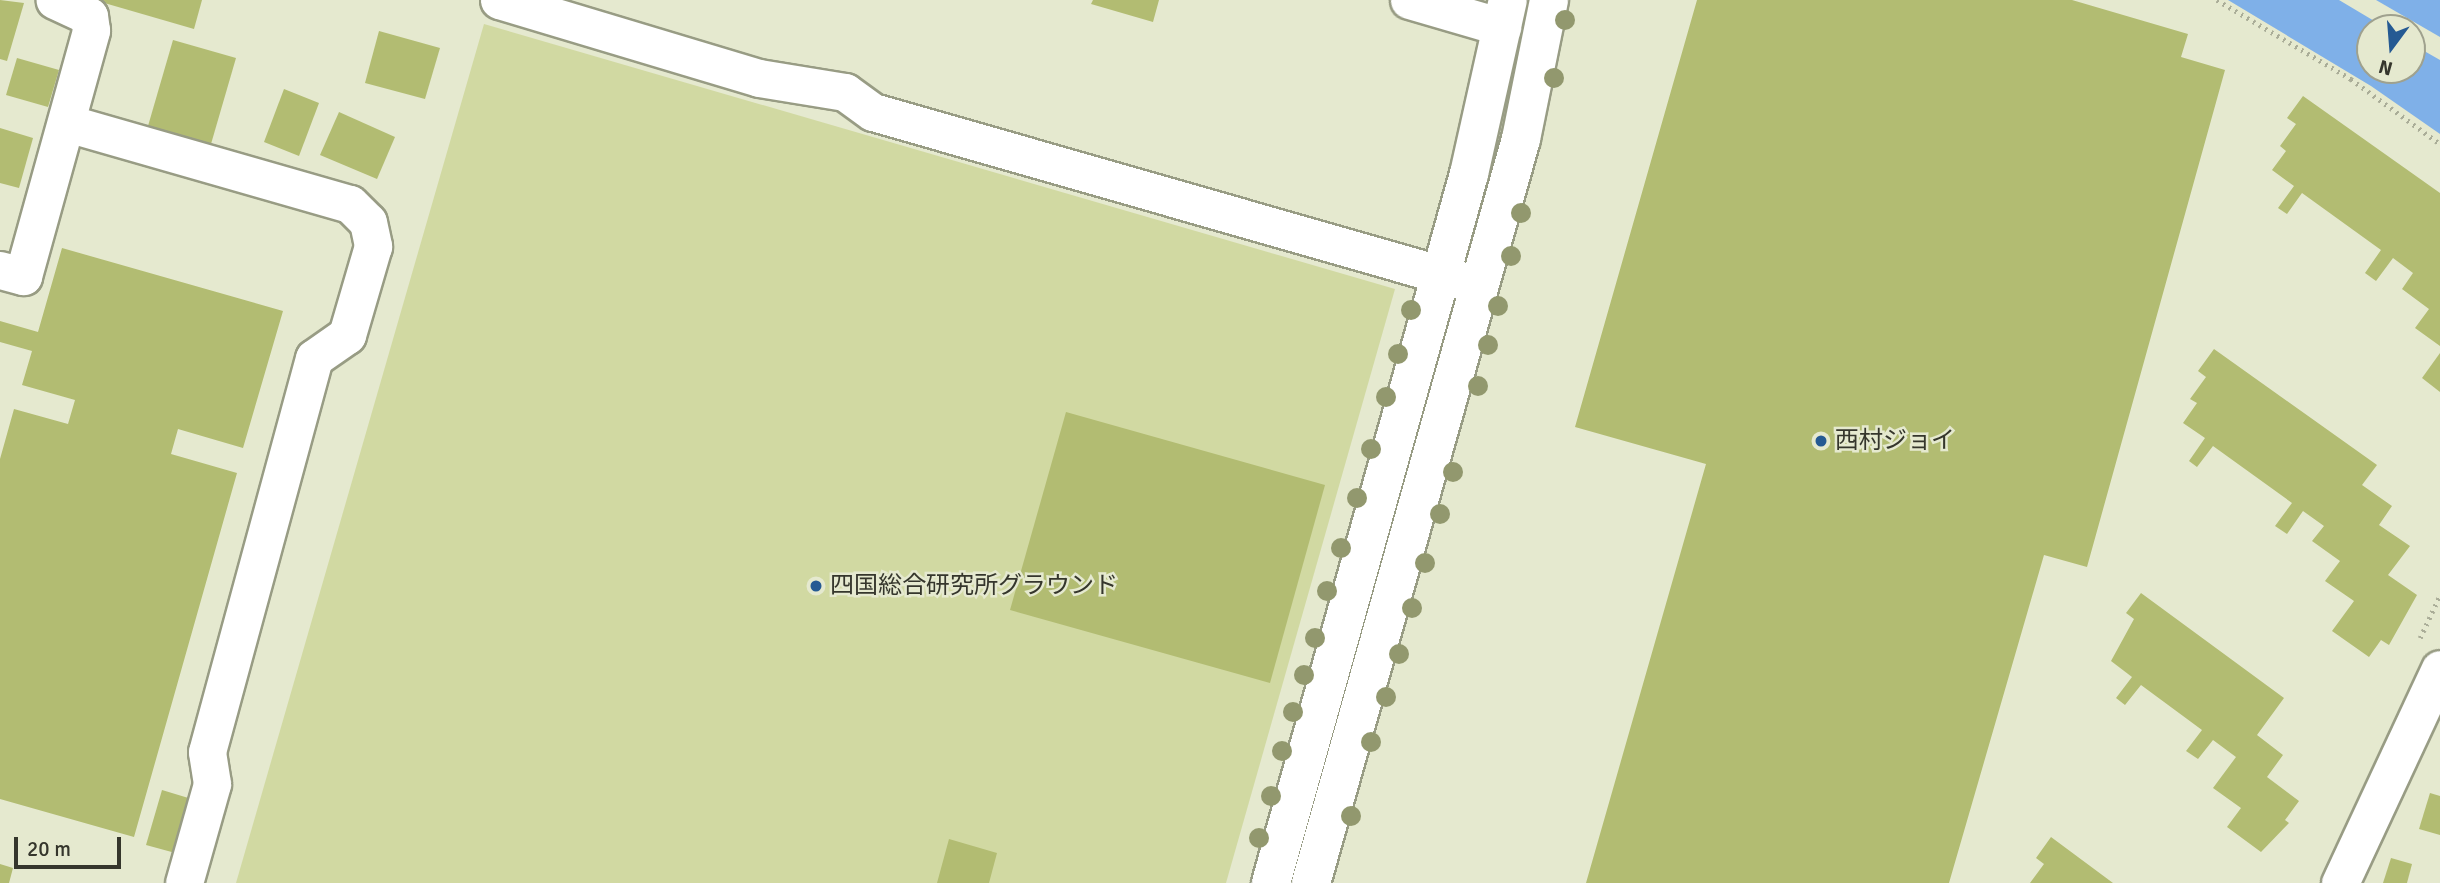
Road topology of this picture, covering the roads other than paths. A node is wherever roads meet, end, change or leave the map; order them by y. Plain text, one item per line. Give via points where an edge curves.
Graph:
1 (54, 0) edge
2 (499, 0) edge
3 (1409, 0) edge
4 (1549, 0) edge
5 (1505, 13) edge
6 (67, 123) junction
7 (0, 270) edge
8 (1441, 275) junction
9 (1481, 287) junction
10 (2438, 678) edge
11 (184, 883) edge
12 (1271, 883) edge
13 (1311, 883) edge
14 (2340, 883) edge

1 - 6 street via 89,16 91,30
2 - 8 street via 759,78 845,92 873,112
3 - 5 street
4 - 9 street via 1521,139
5 - 8 street
6 - 7 street via 23,275
6 - 11 street via 350,204 368,222 373,246 347,335 314,358 207,752 212,784
8 - 9 street
8 - 12 street
9 - 13 street
10 - 14 street

